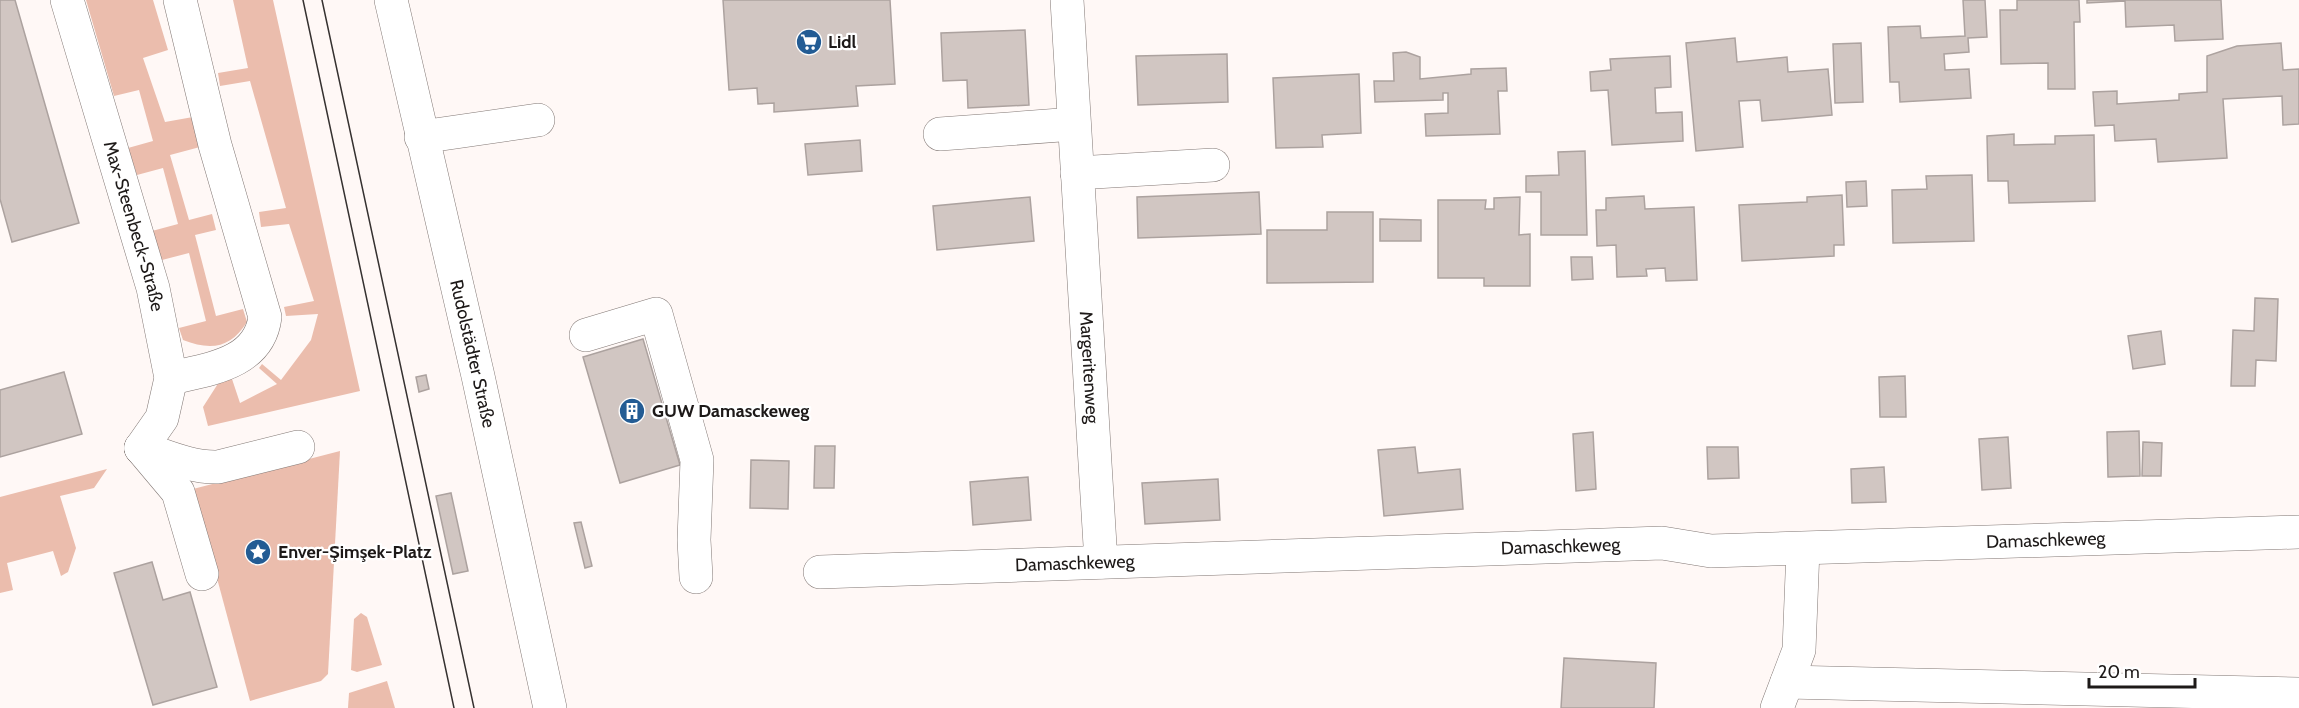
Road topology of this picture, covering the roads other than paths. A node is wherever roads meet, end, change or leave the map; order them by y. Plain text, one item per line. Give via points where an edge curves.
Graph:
1 (67, 0) edge
2 (180, 0) edge
3 (391, 0) edge
4 (1067, 0) edge
5 (538, 120) dead end
6 (1074, 124) junction
7 (940, 134) dead end
8 (421, 137) junction
9 (1213, 165) dead end
10 (1077, 173) junction
11 (585, 335) dead end
12 (171, 378) junction
13 (298, 447) dead end
14 (141, 448) junction
15 (2299, 532) edge
16 (1803, 549) junction
17 (1101, 562) junction
18 (820, 572) dead end
19 (201, 574) dead end
20 (696, 577) dead end
21 (2299, 694) edge
22 (1782, 695) edge
23 (550, 708) edge

1 - 12 street, Max-Steenbeck-Straße via 153,288
2 - 12 street via 215,145 265,317 257,341 238,360
3 - 8 street, Rudolstädter Straße
4 - 6 street, Margeritenweg
5 - 8 street
6 - 7 street
6 - 10 street, Margeritenweg
8 - 23 street, Rudolstädter Straße
9 - 10 street
10 - 17 street, Margeritenweg
11 - 20 street via 656,314 697,460
12 - 14 street, Max-Steenbeck-Straße via 162,418
13 - 14 street via 218,468 193,466
14 - 19 street via 178,492
15 - 16 street, Damaschkeweg
16 - 17 street, Damaschkeweg via 1711,552 1662,543
16 - 22 street via 1799,650
17 - 18 street, Damaschkeweg
21 - 22 street

